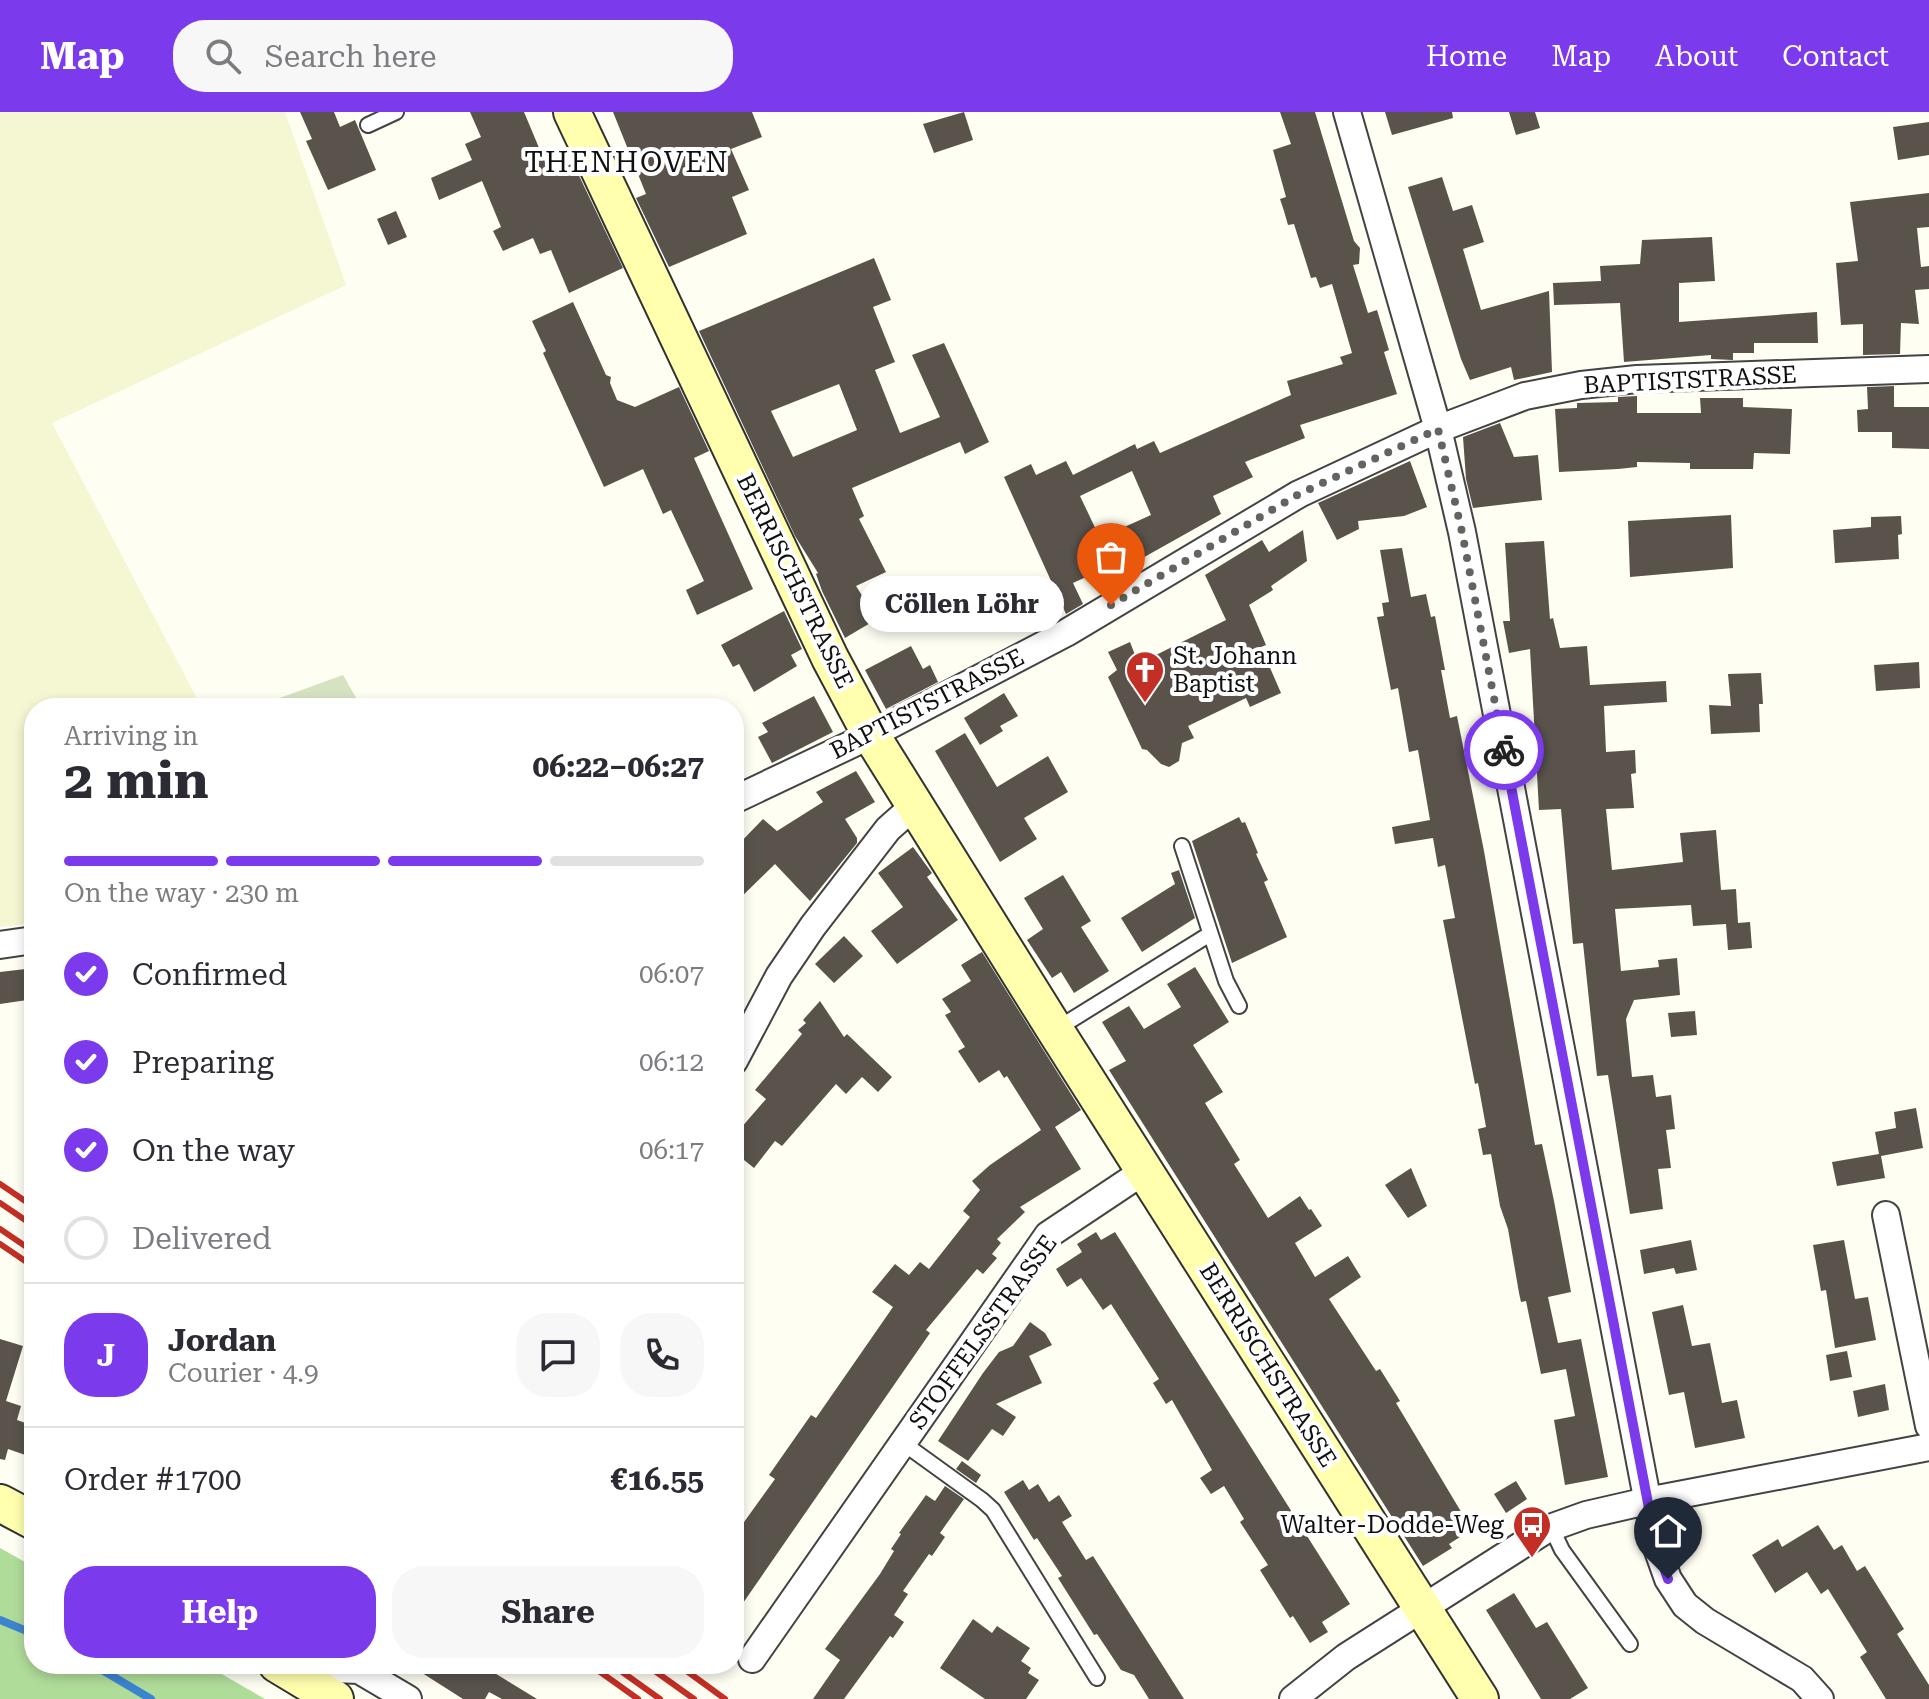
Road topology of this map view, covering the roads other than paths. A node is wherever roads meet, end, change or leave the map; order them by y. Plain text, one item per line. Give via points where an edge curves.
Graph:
1 (396, 112) edge
2 (572, 112) edge
3 (1347, 112) edge
4 (368, 125) dead end
5 (1929, 369) edge
6 (1438, 429) junction
7 (871, 735) junction
8 (744, 795) edge
9 (915, 805) junction
10 (1182, 846) dead end
11 (1210, 934) junction
12 (24, 941) edge
13 (0, 945) edge
14 (1239, 1006) dead end
15 (1055, 1030) junction
16 (744, 1042) edge
17 (1144, 1171) junction
18 (1886, 1215) dead end
19 (1929, 1426) edge
20 (903, 1443) junction
21 (1929, 1447) edge
22 (1647, 1501) junction
23 (0, 1503) edge
24 (24, 1516) edge
25 (1551, 1527) junction
26 (1421, 1607) junction
27 (1630, 1644) dead end
28 (752, 1659) dead end
29 (293, 1674) edge
30 (332, 1674) edge
31 (366, 1674) edge
32 (1097, 1678) dead end
33 (328, 1695) edge
34 (408, 1699) edge
35 (1293, 1699) edge
36 (1480, 1699) edge
37 (1820, 1699) edge

1 - 4 lane
2 - 7 street, BERRISCHSTRASSE
3 - 6 street
5 - 6 street, BAPTISTSTRASSE via 1581,385 1525,396
6 - 7 street, BAPTISTSTRASSE via 1299,494 1066,633
6 - 22 street
7 - 8 street, BAPTISTSTRASSE
7 - 9 street, BERRISCHSTRASSE
9 - 15 street, BERRISCHSTRASSE
9 - 16 street via 888,829 813,926
10 - 11 lane
11 - 14 lane
11 - 15 lane
12 - 13 street
15 - 17 street, BERRISCHSTRASSE
17 - 20 street, STOFFELSSTRASSE via 1048,1235
17 - 26 street, BERRISCHSTRASSE
18 - 19 street
20 - 28 street, STOFFELSSTRASSE
20 - 32 lane, STOFFELSSTRASSE via 993,1510
21 - 22 street
22 - 25 street
22 - 37 street via 1668,1579 1685,1605 1802,1679
23 - 24 street
25 - 26 street
25 - 27 lane
26 - 35 street
26 - 36 street, BERRISCHSTRASSE
29 - 33 street
30 - 33 street
31 - 34 street

